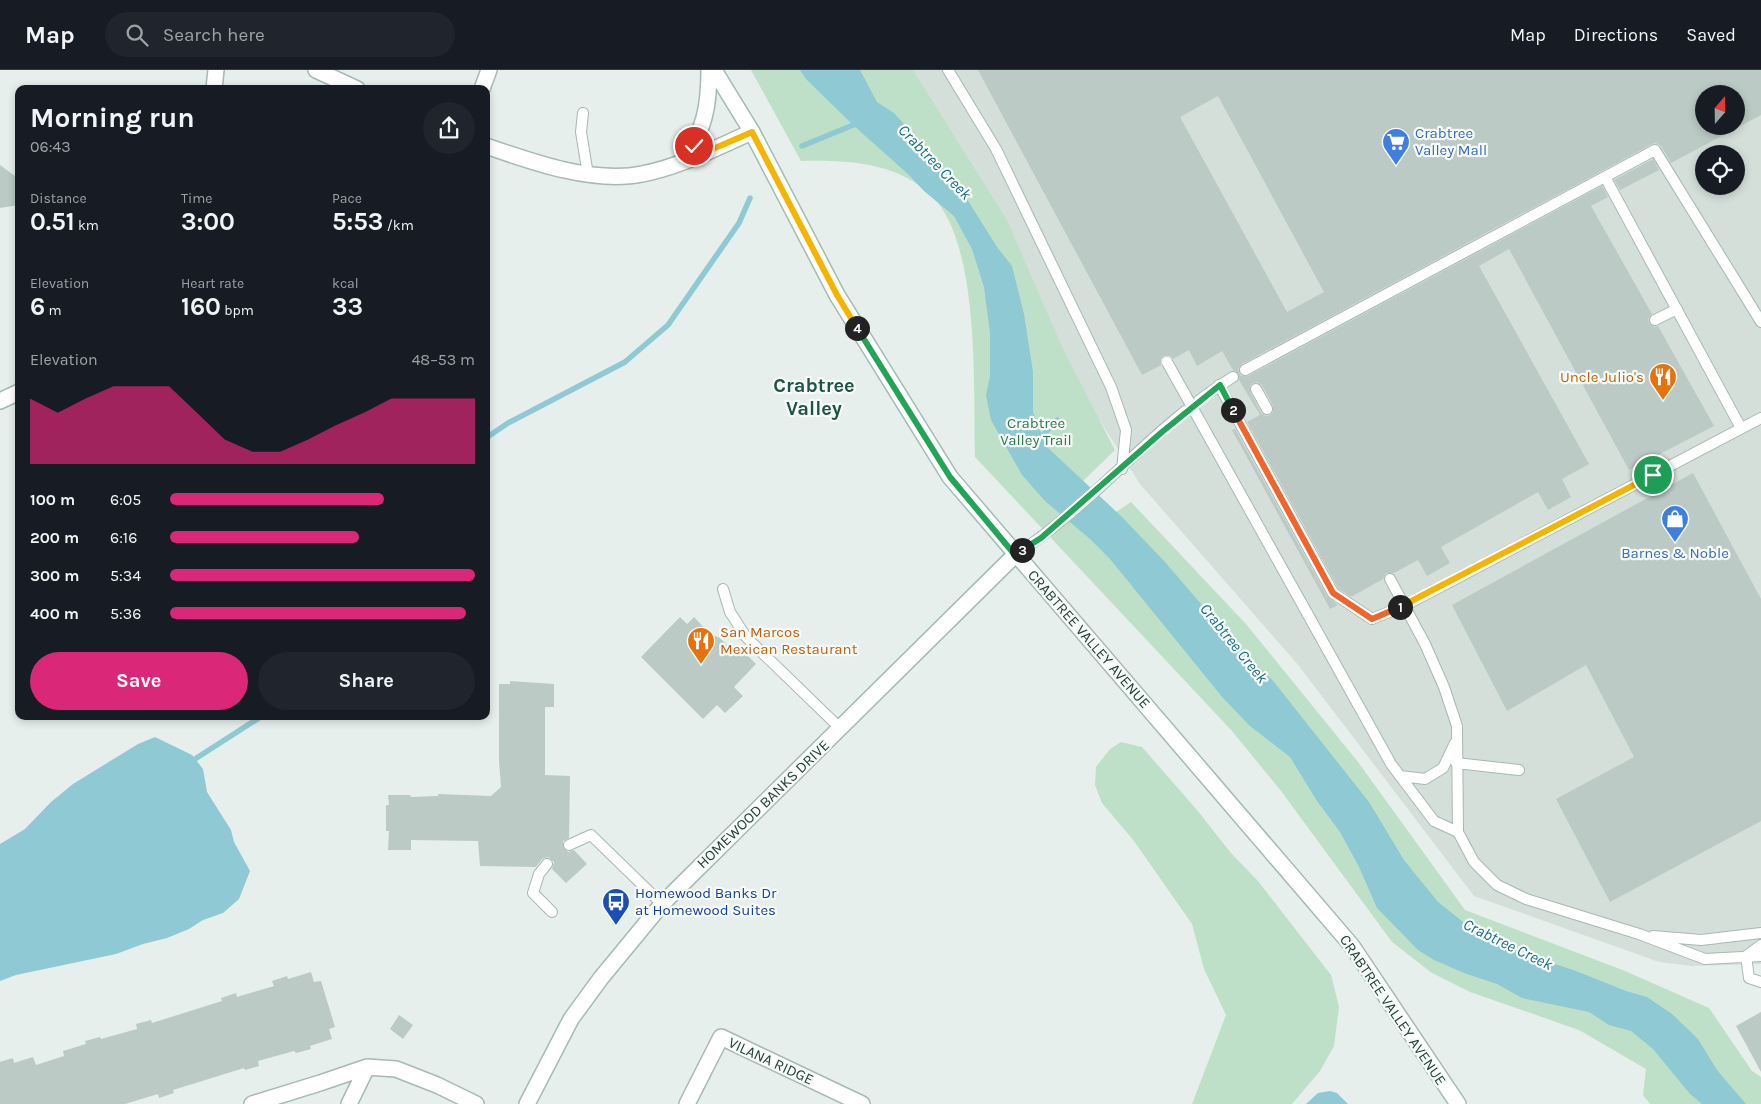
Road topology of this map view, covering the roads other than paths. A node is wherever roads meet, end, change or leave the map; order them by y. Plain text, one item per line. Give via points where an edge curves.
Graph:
1 (216, 70) edge
2 (316, 70) edge
3 (488, 70) edge
4 (709, 70) edge
5 (714, 70) edge
6 (948, 70) edge
7 (214, 85) edge
8 (348, 85) edge
9 (483, 85) edge
10 (583, 113) dead end
11 (752, 132) junction
12 (490, 147) edge
13 (685, 161) junction
14 (588, 175) junction
15 (1605, 177) junction
16 (1677, 309) junction
17 (1655, 320) dead end
18 (1761, 322) edge
19 (1168, 362) dead end
20 (1245, 370) dead end
21 (1233, 377) dead end
22 (1220, 385) junction
23 (1256, 389) dead end
24 (15, 394) edge
25 (0, 401) edge
26 (1267, 409) dead end
27 (1761, 418) edge
28 (1741, 428) junction
29 (1122, 469) junction
30 (1015, 555) junction
31 (1390, 579) dead end
32 (723, 590) dead end
33 (1404, 606) junction
34 (841, 729) junction
35 (1457, 740) junction
36 (1456, 763) junction
37 (1519, 770) dead end
38 (1400, 776) junction
39 (1458, 832) junction
40 (569, 845) dead end
41 (547, 864) dead end
42 (662, 904) junction
43 (552, 912) dead end
44 (1761, 933) edge
45 (1639, 934) junction
46 (1761, 945) edge
47 (1746, 956) junction
48 (1761, 956) edge
49 (1761, 982) edge
50 (367, 1066) junction
51 (252, 1104) edge
52 (348, 1104) edge
53 (476, 1104) edge
54 (527, 1104) edge
55 (687, 1104) edge
56 (862, 1104) edge
57 (1458, 1104) edge

1 - 7 street
2 - 8 street
3 - 9 street
4 - 13 street via 705,120
5 - 11 street, CRABTREE VALLEY AVENUE
6 - 29 lane via 996,149 1112,387 1126,430
10 - 14 lane via 582,132
11 - 13 street
11 - 30 street, CRABTREE VALLEY AVENUE via 837,295 950,477
12 - 14 street
13 - 14 street via 641,174
15 - 16 lane
15 - 18 lane via 1654,150
15 - 20 lane
16 - 17 lane
16 - 28 lane
19 - 38 lane, bridge
21 - 22 lane
22 - 29 lane
22 - 33 lane via 1333,593 1372,619
23 - 26 lane
24 - 25 street
27 - 28 lane
28 - 33 lane
29 - 30 lane via 1041,538
30 - 34 street, HOMEWOOD BANKS DRIVE
30 - 57 street, CRABTREE VALLEY AVENUE via 1352,946
31 - 33 lane
32 - 34 lane via 730,612 746,637
33 - 35 lane via 1444,687 1457,726
34 - 42 street, HOMEWOOD BANKS DRIVE
35 - 36 lane
35 - 38 lane via 1443,768 1425,778
36 - 37 lane
36 - 39 lane
38 - 39 lane via 1434,821
39 - 45 lane via 1474,862 1497,885 1526,899
40 - 42 lane via 591,835
41 - 43 lane via 539,874 533,893
42 - 54 street, HOMEWOOD BANKS DRIVE via 570,1019
44 - 45 lane via 1701,940
45 - 47 lane via 1705,959
46 - 47 lane
47 - 48 lane
47 - 49 lane via 1749,978
50 - 51 street
50 - 52 street
50 - 53 street via 396,1069
55 - 56 street, VILANA RIDGE via 721,1037

